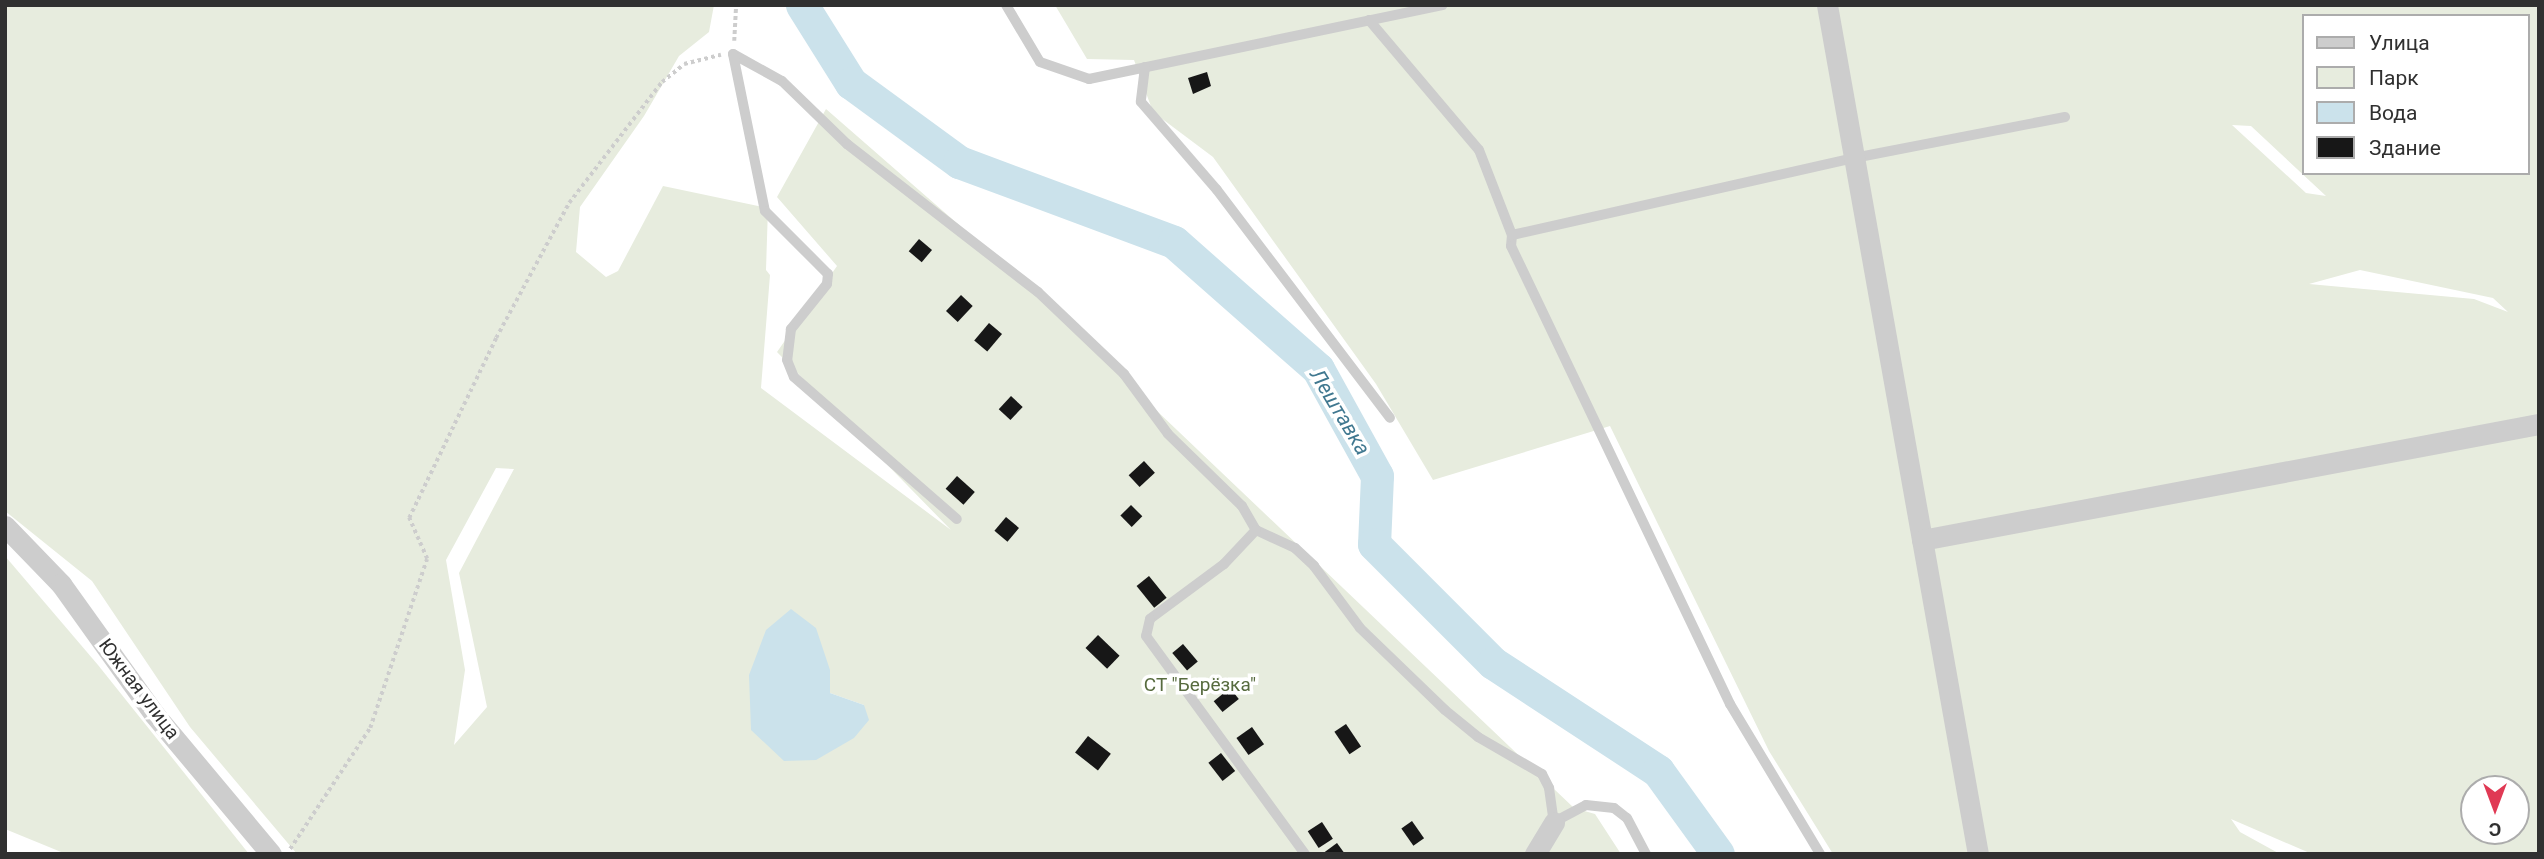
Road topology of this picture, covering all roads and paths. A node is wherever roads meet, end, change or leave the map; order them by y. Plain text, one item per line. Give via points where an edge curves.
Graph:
1 (736, 5) edge
2 (1006, 5) edge
3 (1442, 5) edge
4 (1827, 5) edge
5 (1369, 20) junction
6 (733, 54) junction
7 (1144, 67) junction
8 (2065, 117) dead end
9 (1854, 158) junction
10 (1512, 235) junction
11 (1391, 418) dead end
12 (2539, 425) edge
13 (957, 519) dead end
14 (5, 526) edge
15 (1256, 530) junction
16 (1922, 540) junction
17 (1553, 822) junction
18 (271, 854) edge
19 (287, 854) edge
20 (1306, 854) edge
21 (1535, 854) edge
22 (1646, 854) edge
23 (1820, 854) edge
24 (1978, 854) edge

1 - 6 path
2 - 7 lane via 1040,62 1089,79
3 - 5 lane
4 - 9 street
5 - 7 lane
5 - 10 lane via 1479,150
6 - 13 lane via 765,211 828,274 827,284 790,328 787,360 794,377
6 - 15 lane via 782,81 847,144 1038,292 1124,374 1168,434 1242,506
6 - 19 path via 684,64 662,82 569,203 496,338 409,518 427,559 370,728
7 - 11 lane via 1141,103 1217,190
8 - 9 lane
9 - 10 lane
9 - 16 street
10 - 23 lane via 1511,246 1730,704
12 - 16 street
14 - 18 street, Южная улица via 61,584 154,713
15 - 17 lane via 1295,548 1314,565 1360,628 1445,710 1478,737 1531,764 1549,788
15 - 20 lane via 1224,564 1150,619 1146,636
16 - 24 street
17 - 21 street
17 - 22 lane via 1586,805 1614,808 1627,818

